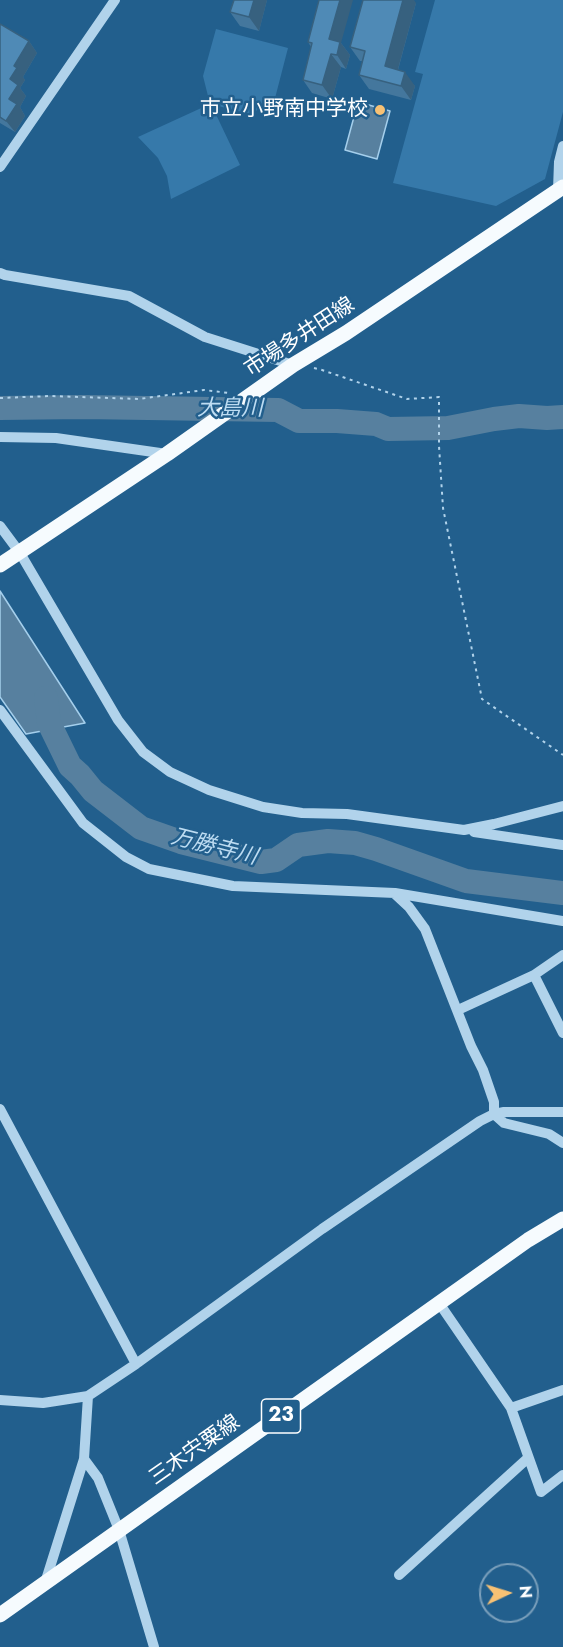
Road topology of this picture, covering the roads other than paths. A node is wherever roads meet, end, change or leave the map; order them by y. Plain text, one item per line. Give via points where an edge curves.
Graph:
1 (115, 0) edge
2 (563, 146) edge
3 (0, 167) edge
4 (560, 188) edge
5 (0, 273) edge
6 (293, 365) junction
7 (0, 437) edge
8 (167, 454) junction
9 (0, 526) edge
10 (10, 559) edge
11 (0, 710) edge
12 (563, 806) edge
13 (464, 830) junction
14 (563, 845) edge
15 (395, 893) junction
16 (563, 921) edge
17 (563, 955) edge
18 (534, 975) junction
19 (458, 1010) junction
20 (563, 1033) edge
21 (0, 1109) edge
22 (563, 1112) edge
23 (494, 1114) junction
24 (563, 1143) edge
25 (563, 1219) edge
26 (439, 1303) junction
27 (136, 1364) junction
28 (563, 1390) edge
29 (88, 1396) junction
30 (0, 1400) edge
31 (511, 1408) junction
32 (528, 1458) junction
33 (84, 1459) junction
34 (563, 1475) edge
35 (119, 1530) junction
36 (399, 1575) dead end
37 (45, 1583) junction
38 (0, 1614) edge
39 (154, 1647) edge

1 - 3 street
2 - 4 street
4 - 6 main road, 市場多井田線
5 - 6 street via 129,296 205,337
6 - 8 main road, 市場多井田線
7 - 8 street via 56,438
8 - 10 main road, 市場多井田線
9 - 10 street
10 - 13 street via 118,720 143,752 170,772 209,790 263,807
11 - 15 street via 83,823 126,857 149,869 233,886
12 - 13 street
13 - 14 street
15 - 16 street
15 - 19 street via 425,929
17 - 18 street
18 - 19 street
18 - 20 street
19 - 23 street via 483,1070
21 - 27 street
22 - 23 street
23 - 24 street via 504,1123 549,1134
23 - 27 street via 322,1229
25 - 26 main road, 三木宍粟線 / 23
26 - 31 street
26 - 35 main road, 三木宍粟線 / 23
27 - 29 street
28 - 31 street
29 - 30 street via 43,1403
29 - 33 street
31 - 32 street
32 - 34 street via 541,1492
32 - 36 street
33 - 35 street via 98,1478
33 - 37 street
35 - 37 main road, 三木宍粟線 / 23
35 - 39 street
37 - 38 main road, 三木宍粟線 / 23

